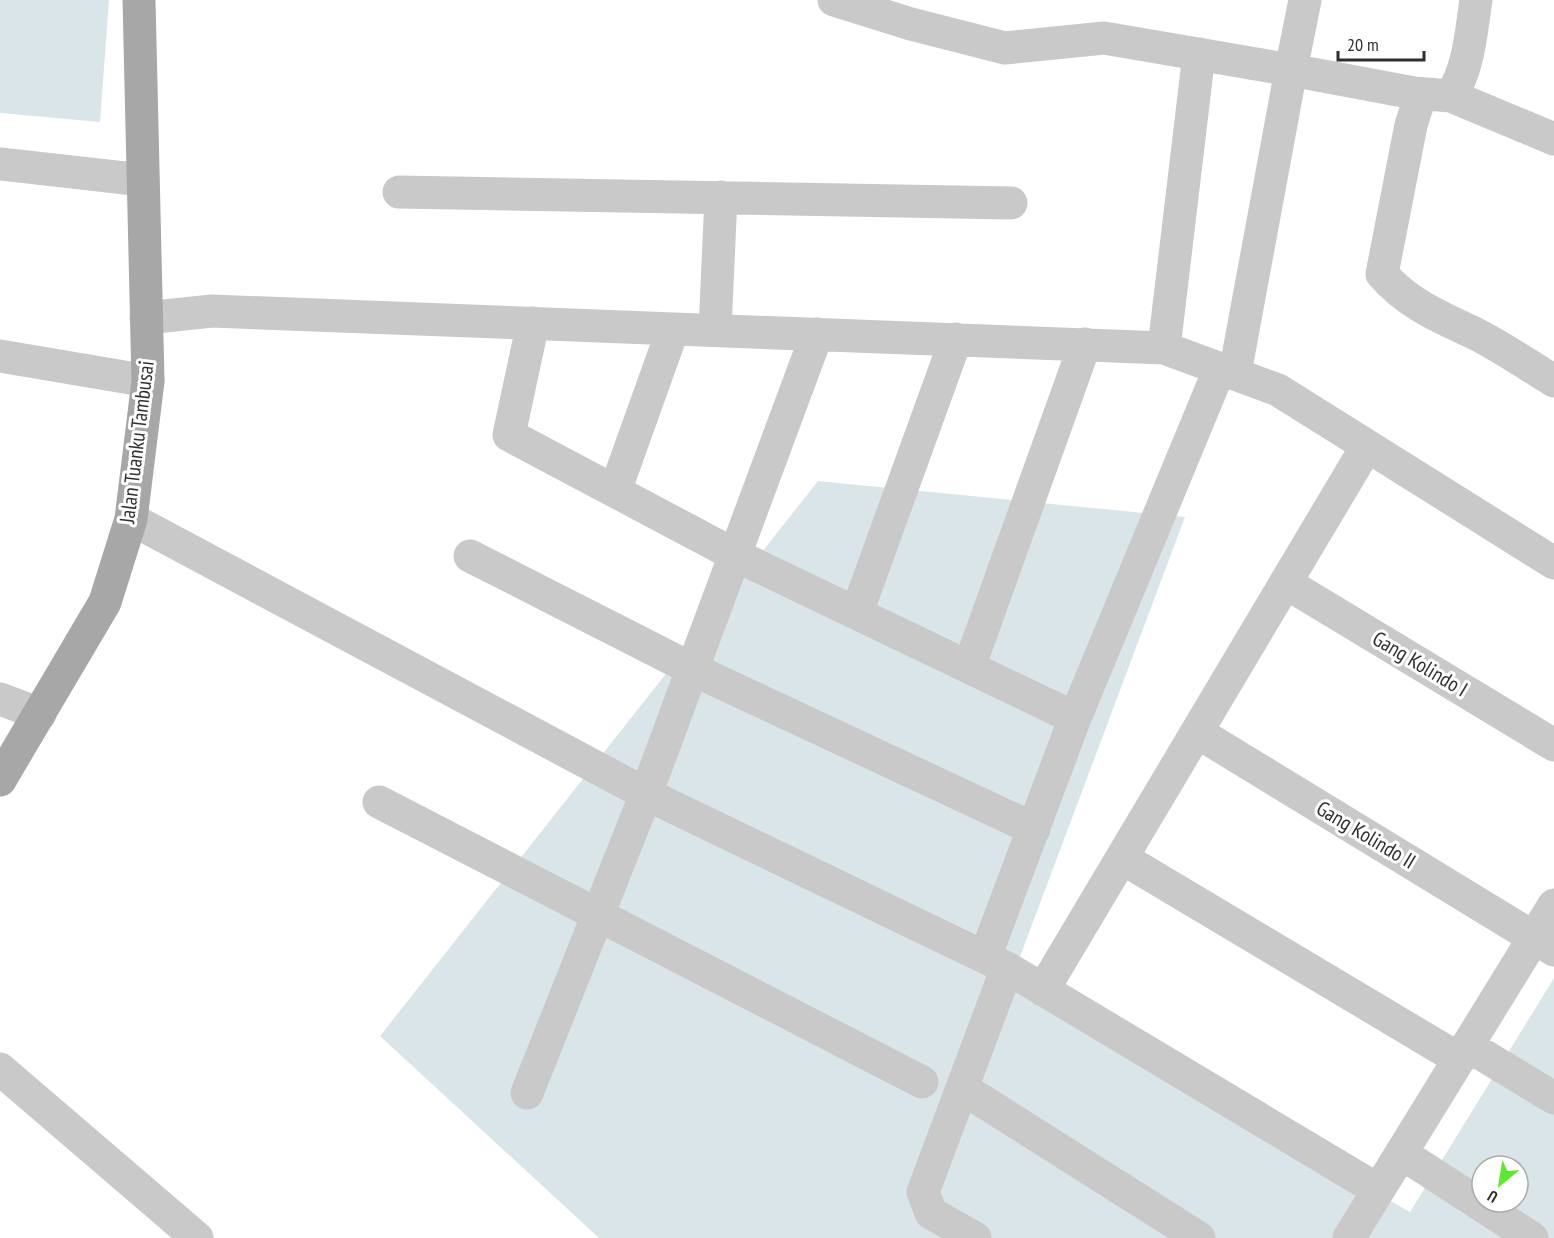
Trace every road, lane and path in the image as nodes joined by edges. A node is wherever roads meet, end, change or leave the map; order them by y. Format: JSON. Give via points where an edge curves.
{"nodes":[{"id":1,"x":139,"y":0,"type":"edge"},
{"id":2,"x":834,"y":0,"type":"edge"},
{"id":3,"x":1305,"y":0,"type":"edge"},
{"id":4,"x":1476,"y":0,"type":"edge"},
{"id":5,"x":1199,"y":54,"type":"junction"},
{"id":6,"x":1291,"y":70,"type":"junction"},
{"id":7,"x":1436,"y":95,"type":"junction"},
{"id":8,"x":1554,"y":139,"type":"edge"},
{"id":9,"x":0,"y":164,"type":"edge"},
{"id":10,"x":143,"y":180,"type":"junction"},
{"id":11,"x":399,"y":192,"type":"dead end"},
{"id":12,"x":721,"y":197,"type":"junction"},
{"id":13,"x":1011,"y":203,"type":"dead end"},
{"id":14,"x":146,"y":318,"type":"junction"},
{"id":15,"x":532,"y":323,"type":"junction"},
{"id":16,"x":673,"y":329,"type":"junction"},
{"id":17,"x":715,"y":330,"type":"junction"},
{"id":18,"x":817,"y":334,"type":"junction"},
{"id":19,"x":956,"y":339,"type":"junction"},
{"id":20,"x":1085,"y":344,"type":"junction"},
{"id":21,"x":1164,"y":348,"type":"junction"},
{"id":22,"x":0,"y":356,"type":"edge"},
{"id":23,"x":1227,"y":371,"type":"junction"},
{"id":24,"x":148,"y":381,"type":"junction"},
{"id":25,"x":1554,"y":381,"type":"edge"},
{"id":26,"x":1367,"y":446,"type":"junction"},
{"id":27,"x":615,"y":491,"type":"junction"},
{"id":28,"x":131,"y":519,"type":"junction"},
{"id":29,"x":735,"y":555,"type":"junction"},
{"id":30,"x":470,"y":556,"type":"dead end"},
{"id":31,"x":1554,"y":563,"type":"edge"},
{"id":32,"x":1286,"y":583,"type":"junction"},
{"id":33,"x":857,"y":612,"type":"junction"},
{"id":34,"x":969,"y":667,"type":"junction"},
{"id":35,"x":692,"y":669,"type":"junction"},
{"id":36,"x":0,"y":699,"type":"edge"},
{"id":37,"x":40,"y":714,"type":"junction"},
{"id":38,"x":1075,"y":718,"type":"junction"},
{"id":39,"x":1197,"y":732,"type":"junction"},
{"id":40,"x":1554,"y":745,"type":"edge"},
{"id":41,"x":0,"y":780,"type":"edge"},
{"id":42,"x":646,"y":794,"type":"junction"},
{"id":43,"x":379,"y":802,"type":"dead end"},
{"id":44,"x":1034,"y":829,"type":"junction"},
{"id":45,"x":1122,"y":858,"type":"junction"},
{"id":46,"x":1554,"y":905,"type":"edge"},
{"id":47,"x":597,"y":916,"type":"junction"},
{"id":48,"x":1544,"y":944,"type":"edge"},
{"id":49,"x":996,"y":963,"type":"junction"},
{"id":50,"x":1043,"y":990,"type":"junction"},
{"id":51,"x":1464,"y":1052,"type":"junction"},
{"id":52,"x":0,"y":1069,"type":"edge"},
{"id":53,"x":922,"y":1082,"type":"dead end"},
{"id":54,"x":962,"y":1089,"type":"junction"},
{"id":55,"x":527,"y":1093,"type":"dead end"},
{"id":56,"x":1554,"y":1098,"type":"edge"},
{"id":57,"x":1401,"y":1154,"type":"junction"},
{"id":58,"x":1378,"y":1190,"type":"junction"},
{"id":59,"x":195,"y":1238,"type":"edge"},
{"id":60,"x":975,"y":1238,"type":"edge"},
{"id":61,"x":1199,"y":1238,"type":"edge"},
{"id":62,"x":1349,"y":1238,"type":"edge"},
{"id":63,"x":1532,"y":1238,"type":"edge"}],
"edges":[{"from":1,"to":10,"type":"main road","name":"Jalan Tuanku Tambusai"},
{"from":2,"to":5,"type":"street","via":[[1005,48],[1104,38]]},
{"from":3,"to":6,"type":"street"},
{"from":4,"to":7,"type":"street","via":[[1461,81]]},
{"from":5,"to":6,"type":"street"},
{"from":5,"to":21,"type":"street"},
{"from":6,"to":7,"type":"street"},
{"from":6,"to":23,"type":"street"},
{"from":7,"to":8,"type":"street"},
{"from":7,"to":25,"type":"street","via":[[1410,125],[1382,274],[1396,291],[1434,316],[1476,334]]},
{"from":9,"to":10,"type":"street"},
{"from":10,"to":14,"type":"main road","name":"Jalan Tuanku Tambusai"},
{"from":11,"to":12,"type":"street"},
{"from":12,"to":13,"type":"street"},
{"from":12,"to":17,"type":"street"},
{"from":14,"to":15,"type":"street","via":[[212,311]]},
{"from":14,"to":24,"type":"main road","name":"Jalan Tuanku Tambusai"},
{"from":15,"to":16,"type":"street"},
{"from":15,"to":27,"type":"street","via":[[509,435]]},
{"from":16,"to":17,"type":"street"},
{"from":16,"to":27,"type":"street"},
{"from":17,"to":18,"type":"street"},
{"from":18,"to":19,"type":"street"},
{"from":18,"to":29,"type":"street"},
{"from":19,"to":20,"type":"street"},
{"from":19,"to":33,"type":"street"},
{"from":20,"to":21,"type":"street"},
{"from":20,"to":34,"type":"street"},
{"from":21,"to":23,"type":"street"},
{"from":22,"to":24,"type":"street"},
{"from":23,"to":26,"type":"street","via":[[1278,390]]},
{"from":23,"to":38,"type":"street"},
{"from":24,"to":28,"type":"main road","name":"Jalan Tuanku Tambusai"},
{"from":26,"to":31,"type":"street"},
{"from":26,"to":32,"type":"street"},
{"from":27,"to":29,"type":"street"},
{"from":28,"to":37,"type":"main road","name":"Jalan Tuanku Tambusai","via":[[105,602]]},
{"from":28,"to":42,"type":"street"},
{"from":29,"to":33,"type":"street"},
{"from":29,"to":35,"type":"street"},
{"from":30,"to":35,"type":"street"},
{"from":32,"to":39,"type":"street"},
{"from":32,"to":40,"type":"street","name":"Gang Kolindo I"},
{"from":33,"to":34,"type":"street"},
{"from":34,"to":38,"type":"street"},
{"from":35,"to":42,"type":"street"},
{"from":35,"to":44,"type":"street"},
{"from":36,"to":37,"type":"street"},
{"from":37,"to":41,"type":"main road","name":"Jalan Tuanku Tambusai"},
{"from":38,"to":44,"type":"street"},
{"from":39,"to":45,"type":"street"},
{"from":39,"to":48,"type":"street","name":"Gang Kolindo II"},
{"from":42,"to":47,"type":"street"},
{"from":42,"to":49,"type":"street"},
{"from":43,"to":47,"type":"street"},
{"from":44,"to":49,"type":"street"},
{"from":45,"to":50,"type":"street"},
{"from":45,"to":51,"type":"street"},
{"from":46,"to":48,"type":"street"},
{"from":47,"to":53,"type":"street"},
{"from":47,"to":55,"type":"street"},
{"from":48,"to":51,"type":"street"},
{"from":49,"to":50,"type":"street"},
{"from":49,"to":54,"type":"street"},
{"from":50,"to":58,"type":"street"},
{"from":51,"to":56,"type":"street"},
{"from":51,"to":57,"type":"street"},
{"from":52,"to":59,"type":"street"},
{"from":54,"to":60,"type":"street","via":[[923,1192],[931,1213]]},
{"from":54,"to":61,"type":"street"},
{"from":57,"to":58,"type":"street"},
{"from":57,"to":63,"type":"street"},
{"from":58,"to":62,"type":"street"}]}
